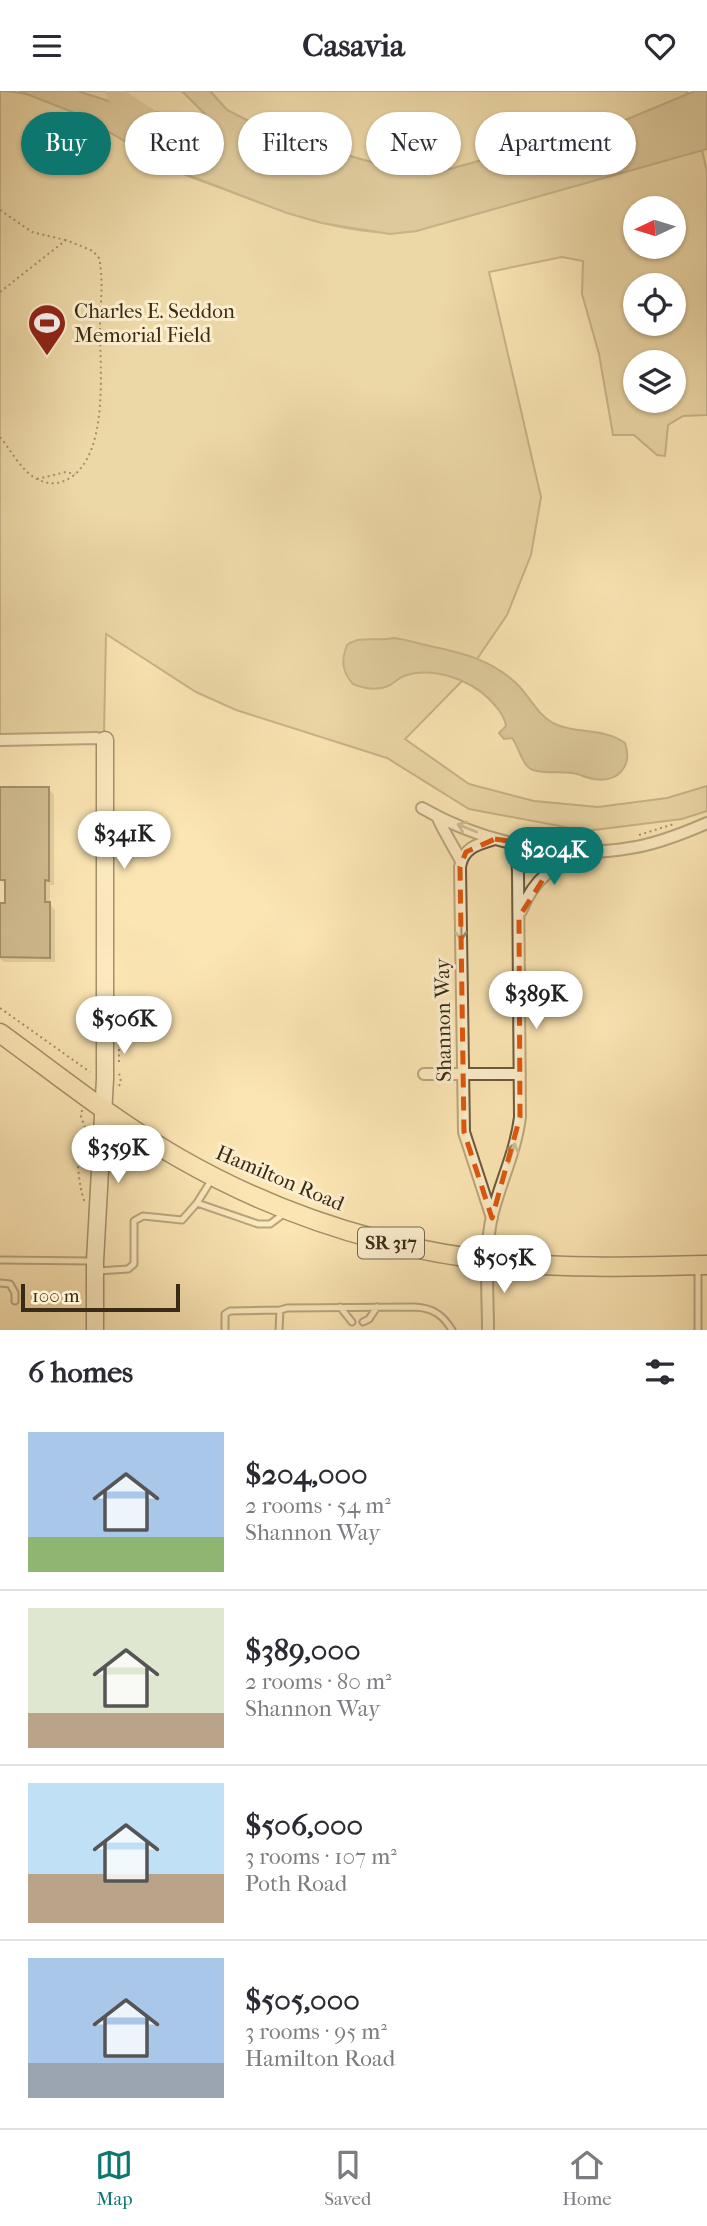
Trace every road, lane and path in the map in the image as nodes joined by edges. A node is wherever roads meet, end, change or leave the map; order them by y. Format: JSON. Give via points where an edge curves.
{"nodes":[{"id":1,"x":0,"y":210,"type":"edge"},
{"id":2,"x":66,"y":240,"type":"junction"},
{"id":3,"x":0,"y":292,"type":"edge"},
{"id":4,"x":0,"y":437,"type":"edge"},
{"id":5,"x":75,"y":474,"type":"junction"},
{"id":6,"x":36,"y":479,"type":"junction"},
{"id":7,"x":0,"y":740,"type":"edge"},
{"id":8,"x":105,"y":740,"type":"joint"},
{"id":9,"x":422,"y":808,"type":"dead end"},
{"id":10,"x":438,"y":818,"type":"junction"},
{"id":11,"x":684,"y":821,"type":"dead end"},
{"id":12,"x":707,"y":823,"type":"edge"},
{"id":13,"x":638,"y":835,"type":"dead end"},
{"id":14,"x":495,"y":839,"type":"junction"},
{"id":15,"x":512,"y":843,"type":"junction"},
{"id":16,"x":582,"y":852,"type":"junction"},
{"id":17,"x":461,"y":862,"type":"junction"},
{"id":18,"x":519,"y":917,"type":"junction"},
{"id":19,"x":0,"y":1009,"type":"edge"},
{"id":20,"x":0,"y":1033,"type":"edge"},
{"id":21,"x":91,"y":1073,"type":"dead end"},
{"id":22,"x":424,"y":1074,"type":"dead end"},
{"id":23,"x":463,"y":1074,"type":"junction"},
{"id":24,"x":520,"y":1074,"type":"junction"},
{"id":25,"x":104,"y":1108,"type":"junction"},
{"id":26,"x":213,"y":1176,"type":"junction"},
{"id":27,"x":197,"y":1203,"type":"junction"},
{"id":28,"x":288,"y":1210,"type":"junction"},
{"id":29,"x":492,"y":1218,"type":"junction"},
{"id":30,"x":0,"y":1260,"type":"edge"},
{"id":31,"x":488,"y":1260,"type":"junction"},
{"id":32,"x":702,"y":1265,"type":"edge"},
{"id":33,"x":95,"y":1266,"type":"junction"},
{"id":34,"x":0,"y":1283,"type":"edge"},
{"id":35,"x":15,"y":1301,"type":"dead end"},
{"id":36,"x":341,"y":1307,"type":"junction"},
{"id":37,"x":377,"y":1307,"type":"junction"},
{"id":38,"x":280,"y":1310,"type":"junction"},
{"id":39,"x":698,"y":1320,"type":"junction"},
{"id":40,"x":707,"y":1320,"type":"edge"},
{"id":41,"x":352,"y":1322,"type":"dead end"},
{"id":42,"x":363,"y":1322,"type":"dead end"},
{"id":43,"x":95,"y":1330,"type":"edge"},
{"id":44,"x":225,"y":1330,"type":"edge"},
{"id":45,"x":279,"y":1330,"type":"edge"},
{"id":46,"x":452,"y":1330,"type":"edge"},
{"id":47,"x":488,"y":1330,"type":"edge"},
{"id":48,"x":698,"y":1330,"type":"edge"}],
"edges":[{"from":1,"to":2,"type":"path","via":[[32,232]]},
{"from":2,"to":3,"type":"path"},
{"from":2,"to":5,"type":"path","via":[[93,251],[100,263],[99,414],[88,457]]},
{"from":4,"to":6,"type":"path"},
{"from":5,"to":6,"type":"path"},
{"from":5,"to":6,"type":"path","via":[[53,484]]},
{"from":7,"to":8,"type":"street"},
{"from":8,"to":25,"type":"street"},
{"from":9,"to":10,"type":"street"},
{"from":14,"to":10,"type":"street","one_way":true},
{"from":10,"to":17,"type":"street"},
{"from":11,"to":13,"type":"path"},
{"from":12,"to":16,"type":"street","via":[[642,846]]},
{"from":14,"to":15,"type":"street"},
{"from":14,"to":17,"type":"street","via":[[470,848]]},
{"from":15,"to":16,"type":"street"},
{"from":15,"to":18,"type":"street","name":"Shannon Way","via":[[517,858]]},
{"from":16,"to":18,"type":"street","name":"Shannon Way","via":[[543,875]]},
{"from":17,"to":23,"type":"street","name":"Shannon Way","one_way":true},
{"from":18,"to":24,"type":"street","name":"Shannon Way"},
{"from":19,"to":21,"type":"path"},
{"from":20,"to":25,"type":"main road","name":"Hamilton Road","number":"SR 317"},
{"from":22,"to":23,"type":"street"},
{"from":23,"to":24,"type":"street"},
{"from":23,"to":29,"type":"street","name":"Shannon Way","via":[[464,1132]]},
{"from":29,"to":24,"type":"street","name":"Shannon Way","one_way":true,"via":[[519,1128]]},
{"from":25,"to":26,"type":"main road","name":"Hamilton Road","number":"SR 317"},
{"from":25,"to":33,"type":"street"},
{"from":26,"to":27,"type":"lane"},
{"from":26,"to":28,"type":"main road","name":"Hamilton Road","number":"SR 317"},
{"from":27,"to":28,"type":"lane","via":[[258,1224],[276,1222]]},
{"from":27,"to":33,"type":"lane","via":[[182,1220],[143,1216],[134,1221],[134,1264],[128,1269]]},
{"from":28,"to":31,"type":"main road","name":"Hamilton Road","number":"SR 317","via":[[376,1239]]},
{"from":29,"to":31,"type":"street","name":"Shannon Way"},
{"from":30,"to":33,"type":"lane"},
{"from":31,"to":32,"type":"main road","name":"Hamilton Road","number":"SR 317","via":[[547,1265]]},
{"from":31,"to":47,"type":"street","name":"Shannon Way"},
{"from":32,"to":39,"type":"lane"},
{"from":33,"to":43,"type":"street"},
{"from":34,"to":35,"type":"lane","via":[[10,1285]]},
{"from":36,"to":37,"type":"lane"},
{"from":36,"to":38,"type":"lane"},
{"from":36,"to":41,"type":"lane"},
{"from":37,"to":42,"type":"lane"},
{"from":37,"to":46,"type":"lane","via":[[428,1308]]},
{"from":38,"to":44,"type":"lane","via":[[229,1311]]},
{"from":38,"to":45,"type":"lane"},
{"from":39,"to":40,"type":"lane"},
{"from":39,"to":48,"type":"lane"}]}
